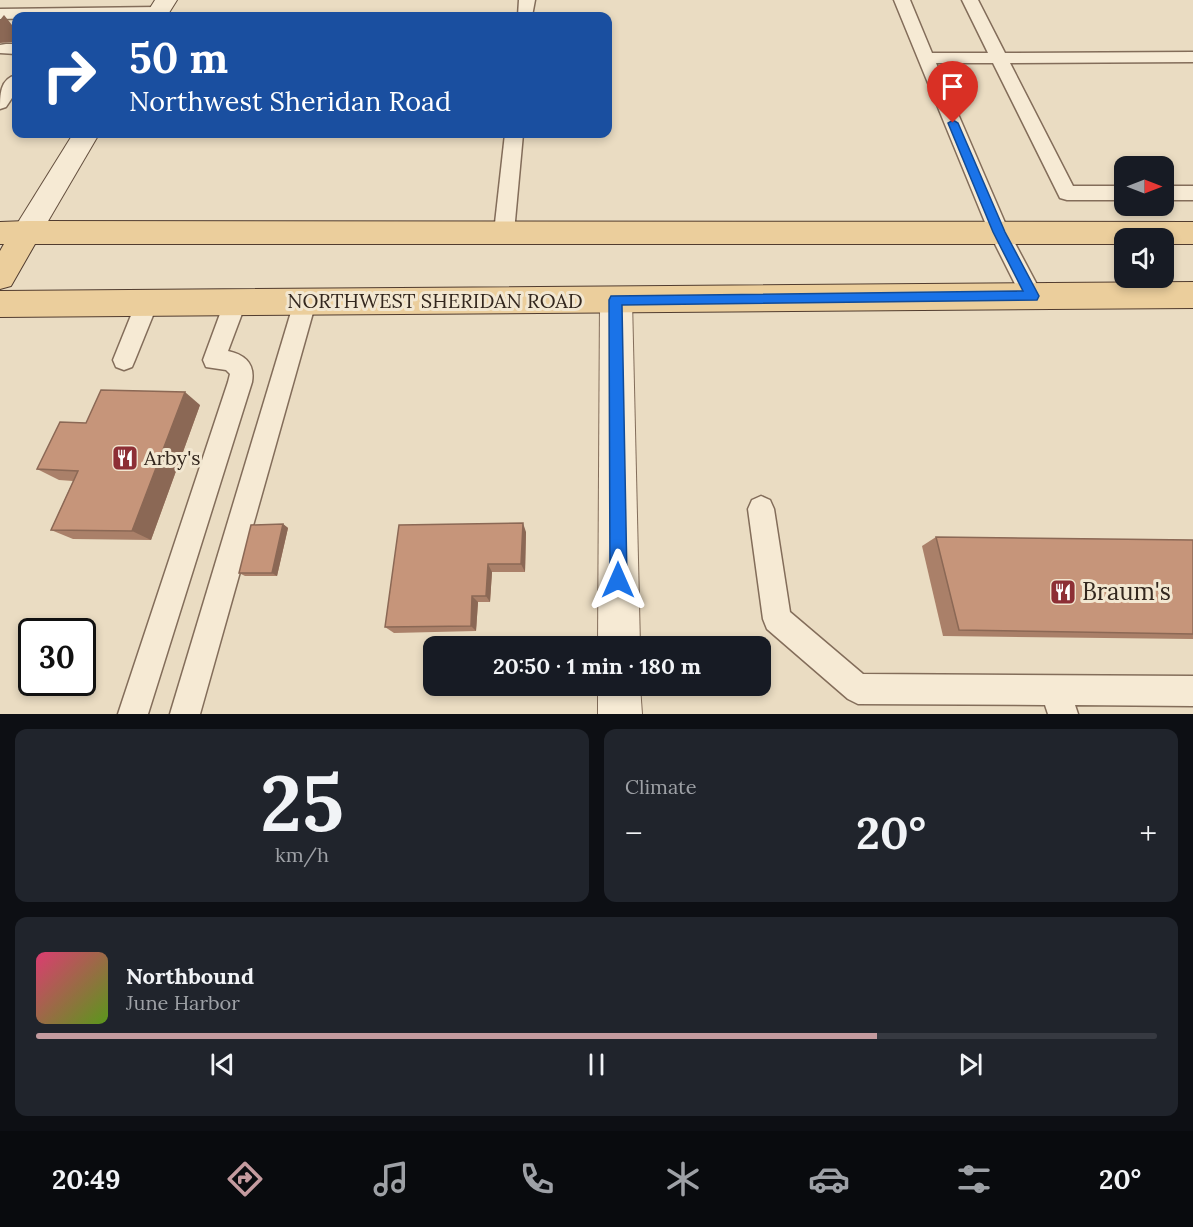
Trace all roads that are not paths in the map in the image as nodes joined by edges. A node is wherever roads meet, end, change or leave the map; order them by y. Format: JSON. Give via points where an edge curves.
{"nodes":[{"id":1,"x":902,"y":0,"type":"edge"},
{"id":2,"x":970,"y":0,"type":"edge"},
{"id":3,"x":160,"y":10,"type":"edge"},
{"id":4,"x":122,"y":12,"type":"edge"},
{"id":5,"x":999,"y":57,"type":"junction"},
{"id":6,"x":1193,"y":57,"type":"edge"},
{"id":7,"x":926,"y":58,"type":"junction"},
{"id":8,"x":12,"y":86,"type":"edge"},
{"id":9,"x":0,"y":103,"type":"edge"},
{"id":10,"x":83,"y":138,"type":"edge"},
{"id":11,"x":514,"y":138,"type":"edge"},
{"id":12,"x":1114,"y":192,"type":"edge"},
{"id":13,"x":1174,"y":192,"type":"edge"},
{"id":14,"x":1193,"y":192,"type":"edge"},
{"id":15,"x":14,"y":232,"type":"edge"},
{"id":16,"x":504,"y":232,"type":"junction"},
{"id":17,"x":999,"y":232,"type":"junction"},
{"id":18,"x":1193,"y":233,"type":"edge"},
{"id":19,"x":0,"y":277,"type":"edge"},
{"id":20,"x":1032,"y":296,"type":"junction"},
{"id":21,"x":1193,"y":296,"type":"edge"},
{"id":22,"x":616,"y":300,"type":"junction"},
{"id":23,"x":304,"y":302,"type":"junction"},
{"id":24,"x":147,"y":303,"type":"junction"},
{"id":25,"x":236,"y":303,"type":"junction"},
{"id":26,"x":0,"y":304,"type":"edge"},
{"id":27,"x":124,"y":360,"type":"dead end"},
{"id":28,"x":761,"y":509,"type":"dead end"},
{"id":29,"x":619,"y":636,"type":"edge"},
{"id":30,"x":1193,"y":691,"type":"edge"},
{"id":31,"x":620,"y":696,"type":"edge"},
{"id":32,"x":1060,"y":702,"type":"edge"},
{"id":33,"x":133,"y":714,"type":"edge"},
{"id":34,"x":185,"y":714,"type":"edge"},
{"id":35,"x":620,"y":714,"type":"edge"}],
"edges":[{"from":1,"to":7,"type":"lane"},
{"from":2,"to":5,"type":"lane"},
{"from":3,"to":4,"type":"lane"},
{"from":5,"to":6,"type":"lane"},
{"from":5,"to":7,"type":"lane"},
{"from":5,"to":12,"type":"lane","via":[[1067,192]]},
{"from":7,"to":17,"type":"lane"},
{"from":8,"to":9,"type":"lane"},
{"from":10,"to":15,"type":"street"},
{"from":11,"to":16,"type":"lane"},
{"from":13,"to":14,"type":"lane"},
{"from":15,"to":16,"type":"main road"},
{"from":15,"to":19,"type":"main road"},
{"from":16,"to":17,"type":"main road"},
{"from":17,"to":18,"type":"main road"},
{"from":17,"to":20,"type":"lane"},
{"from":20,"to":21,"type":"main road","name":"NORTHWEST SHERIDAN ROAD"},
{"from":20,"to":22,"type":"main road","name":"NORTHWEST SHERIDAN ROAD"},
{"from":22,"to":23,"type":"main road","name":"NORTHWEST SHERIDAN ROAD"},
{"from":22,"to":29,"type":"street"},
{"from":23,"to":25,"type":"main road","name":"NORTHWEST SHERIDAN ROAD"},
{"from":23,"to":34,"type":"lane"},
{"from":24,"to":25,"type":"main road","name":"NORTHWEST SHERIDAN ROAD"},
{"from":24,"to":26,"type":"main road","name":"NORTHWEST SHERIDAN ROAD"},
{"from":24,"to":27,"type":"lane"},
{"from":25,"to":33,"type":"lane","via":[[214,360],[231,360],[242,371],[240,382]]},
{"from":28,"to":32,"type":"lane","via":[[777,619],[858,689]]},
{"from":30,"to":32,"type":"lane"},
{"from":31,"to":35,"type":"street"}]}
